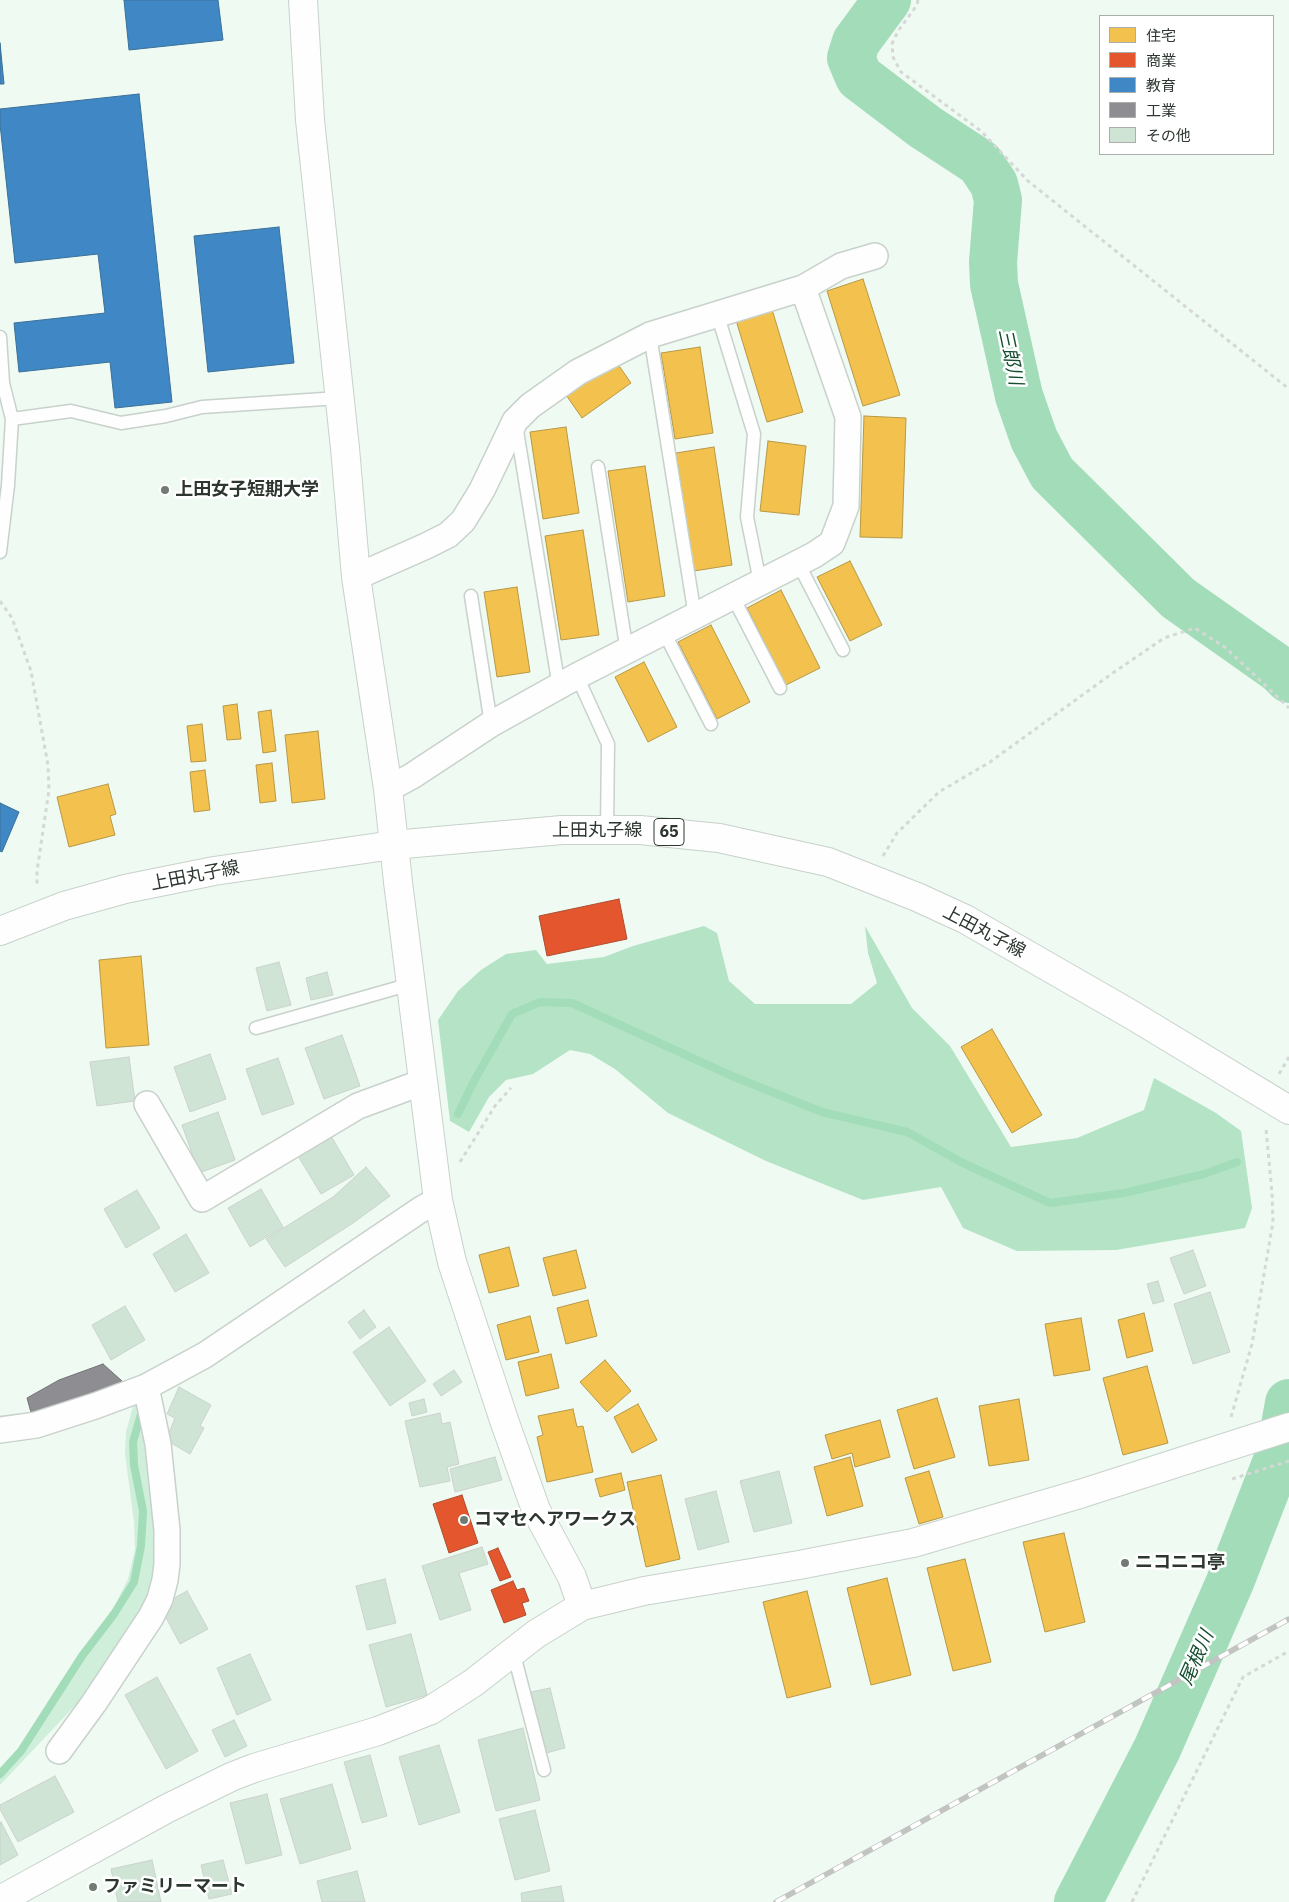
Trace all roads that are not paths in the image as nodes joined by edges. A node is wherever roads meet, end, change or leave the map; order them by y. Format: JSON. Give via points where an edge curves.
{"nodes":[{"id":1,"x":303,"y":0,"type":"edge"},
{"id":2,"x":875,"y":256,"type":"dead end"},
{"id":3,"x":803,"y":288,"type":"junction"},
{"id":4,"x":717,"y":313,"type":"junction"},
{"id":5,"x":650,"y":334,"type":"junction"},
{"id":6,"x":0,"y":338,"type":"edge"},
{"id":7,"x":339,"y":398,"type":"junction"},
{"id":8,"x":12,"y":418,"type":"junction"},
{"id":9,"x":515,"y":421,"type":"junction"},
{"id":10,"x":598,"y":467,"type":"dead end"},
{"id":11,"x":0,"y":552,"type":"edge"},
{"id":12,"x":798,"y":563,"type":"junction"},
{"id":13,"x":356,"y":576,"type":"junction"},
{"id":14,"x":760,"y":582,"type":"junction"},
{"id":15,"x":471,"y":596,"type":"dead end"},
{"id":16,"x":733,"y":596,"type":"junction"},
{"id":17,"x":695,"y":616,"type":"junction"},
{"id":18,"x":664,"y":632,"type":"junction"},
{"id":19,"x":842,"y":650,"type":"dead end"},
{"id":20,"x":627,"y":652,"type":"junction"},
{"id":21,"x":568,"y":681,"type":"junction"},
{"id":22,"x":780,"y":688,"type":"dead end"},
{"id":23,"x":491,"y":724,"type":"junction"},
{"id":24,"x":711,"y":724,"type":"dead end"},
{"id":25,"x":388,"y":789,"type":"junction"},
{"id":26,"x":607,"y":829,"type":"junction"},
{"id":27,"x":393,"y":845,"type":"junction"},
{"id":28,"x":0,"y":931,"type":"edge"},
{"id":29,"x":411,"y":984,"type":"junction"},
{"id":30,"x":256,"y":1028,"type":"dead end"},
{"id":31,"x":423,"y":1082,"type":"junction"},
{"id":32,"x":146,"y":1104,"type":"dead end"},
{"id":33,"x":1280,"y":1104,"type":"edge"},
{"id":34,"x":437,"y":1192,"type":"junction"},
{"id":35,"x":146,"y":1387,"type":"junction"},
{"id":36,"x":1289,"y":1427,"type":"edge"},
{"id":37,"x":0,"y":1430,"type":"edge"},
{"id":38,"x":582,"y":1606,"type":"junction"},
{"id":39,"x":513,"y":1650,"type":"junction"},
{"id":40,"x":59,"y":1751,"type":"dead end"},
{"id":41,"x":544,"y":1770,"type":"dead end"},
{"id":42,"x":0,"y":1900,"type":"edge"}],
"edges":[{"from":1,"to":7,"type":"street","via":[[310,120]]},
{"from":2,"to":3,"type":"street","via":[[841,266]]},
{"from":3,"to":4,"type":"street"},
{"from":3,"to":12,"type":"street","via":[[848,417],[846,506],[832,543]]},
{"from":4,"to":5,"type":"street"},
{"from":4,"to":14,"type":"lane","via":[[754,434],[747,517]]},
{"from":5,"to":9,"type":"street","via":[[578,372],[530,406]]},
{"from":5,"to":17,"type":"lane"},
{"from":6,"to":8,"type":"lane","via":[[3,383]]},
{"from":7,"to":8,"type":"lane","via":[[202,407],[120,423],[71,411]]},
{"from":7,"to":13,"type":"street"},
{"from":8,"to":11,"type":"lane"},
{"from":9,"to":13,"type":"street","via":[[482,490],[463,521],[448,535]]},
{"from":9,"to":21,"type":"lane"},
{"from":10,"to":20,"type":"lane"},
{"from":12,"to":14,"type":"street"},
{"from":12,"to":19,"type":"lane"},
{"from":13,"to":25,"type":"street"},
{"from":14,"to":16,"type":"street"},
{"from":15,"to":23,"type":"lane"},
{"from":16,"to":17,"type":"street"},
{"from":16,"to":22,"type":"lane"},
{"from":17,"to":18,"type":"street"},
{"from":18,"to":20,"type":"street"},
{"from":18,"to":24,"type":"lane"},
{"from":20,"to":21,"type":"street"},
{"from":21,"to":23,"type":"street"},
{"from":21,"to":26,"type":"lane","via":[[608,744]]},
{"from":23,"to":25,"type":"street"},
{"from":25,"to":27,"type":"street"},
{"from":26,"to":27,"type":"street","name":"上田丸子線","number":"65","via":[[545,831]]},
{"from":26,"to":33,"type":"street","name":"上田丸子線","number":"65","via":[[720,838],[828,862],[917,897],[965,919]]},
{"from":27,"to":28,"type":"street","name":"上田丸子線","number":"65","via":[[214,871],[126,889],[64,906]]},
{"from":27,"to":29,"type":"street"},
{"from":29,"to":30,"type":"lane"},
{"from":29,"to":31,"type":"street"},
{"from":31,"to":32,"type":"street","via":[[358,1106],[202,1199]]},
{"from":31,"to":34,"type":"street"},
{"from":34,"to":35,"type":"street","via":[[420,1210],[205,1355]]},
{"from":34,"to":38,"type":"street","via":[[452,1262],[505,1423],[536,1510],[572,1577]]},
{"from":35,"to":37,"type":"street","via":[[36,1425]]},
{"from":35,"to":40,"type":"street","via":[[158,1444],[167,1530],[165,1580],[152,1617]]},
{"from":36,"to":38,"type":"street","via":[[913,1543],[644,1591]]},
{"from":38,"to":39,"type":"street"},
{"from":39,"to":41,"type":"lane"},
{"from":39,"to":42,"type":"street","via":[[432,1710],[378,1731],[232,1777],[166,1809]]}]}
